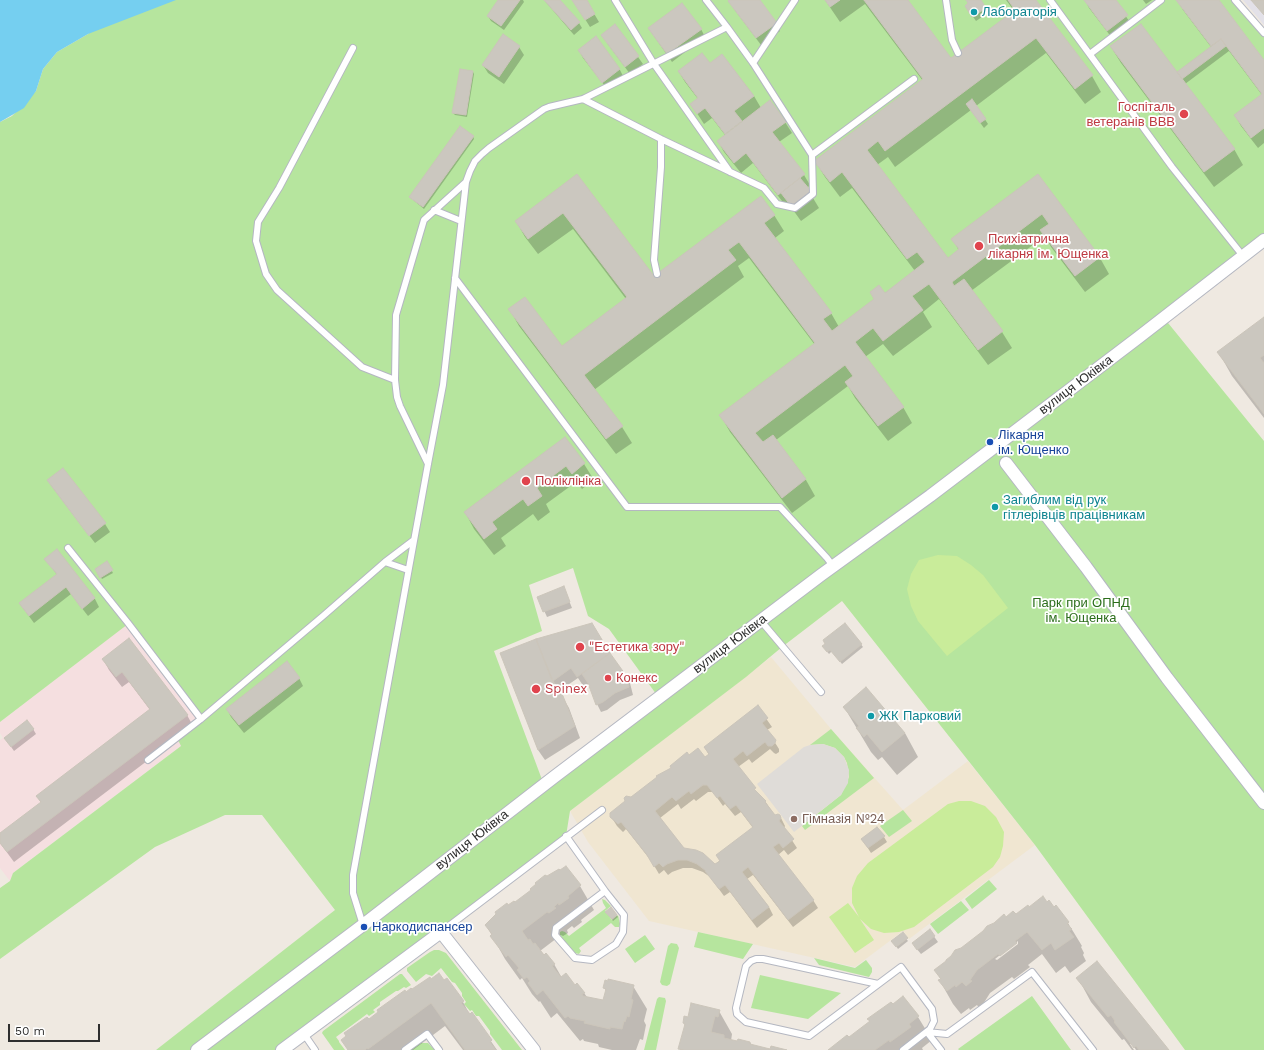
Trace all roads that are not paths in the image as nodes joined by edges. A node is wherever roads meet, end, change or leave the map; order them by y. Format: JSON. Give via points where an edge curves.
{"nodes":[{"id":1,"x":615,"y":0,"type":"edge"},
{"id":2,"x":706,"y":0,"type":"edge"},
{"id":3,"x":795,"y":0,"type":"edge"},
{"id":4,"x":946,"y":0,"type":"edge"},
{"id":5,"x":1050,"y":0,"type":"edge"},
{"id":6,"x":1160,"y":0,"type":"edge"},
{"id":7,"x":1235,"y":0,"type":"edge"},
{"id":8,"x":727,"y":27,"type":"junction"},
{"id":9,"x":1264,"y":33,"type":"edge"},
{"id":10,"x":353,"y":48,"type":"dead end"},
{"id":11,"x":958,"y":53,"type":"dead end"},
{"id":12,"x":1090,"y":54,"type":"junction"},
{"id":13,"x":752,"y":62,"type":"junction"},
{"id":14,"x":654,"y":64,"type":"junction"},
{"id":15,"x":914,"y":79,"type":"dead end"},
{"id":16,"x":583,"y":98,"type":"junction"},
{"id":17,"x":662,"y":139,"type":"junction"},
{"id":18,"x":812,"y":154,"type":"junction"},
{"id":19,"x":731,"y":173,"type":"junction"},
{"id":20,"x":466,"y":182,"type":"junction"},
{"id":21,"x":434,"y":210,"type":"junction"},
{"id":22,"x":461,"y":221,"type":"junction"},
{"id":23,"x":1264,"y":240,"type":"edge"},
{"id":24,"x":1243,"y":256,"type":"junction"},
{"id":25,"x":657,"y":274,"type":"dead end"},
{"id":26,"x":455,"y":278,"type":"junction"},
{"id":27,"x":395,"y":380,"type":"junction"},
{"id":28,"x":1006,"y":463,"type":"dead end"},
{"id":29,"x":428,"y":464,"type":"junction"},
{"id":30,"x":414,"y":540,"type":"junction"},
{"id":31,"x":68,"y":548,"type":"dead end"},
{"id":32,"x":385,"y":562,"type":"junction"},
{"id":33,"x":833,"y":566,"type":"junction"},
{"id":34,"x":408,"y":570,"type":"junction"},
{"id":35,"x":761,"y":621,"type":"junction"},
{"id":36,"x":821,"y":692,"type":"dead end"},
{"id":37,"x":201,"y":719,"type":"junction"},
{"id":38,"x":148,"y":760,"type":"dead end"},
{"id":39,"x":1264,"y":803,"type":"edge"},
{"id":40,"x":602,"y":810,"type":"dead end"},
{"id":41,"x":566,"y":836,"type":"junction"},
{"id":42,"x":605,"y":891,"type":"junction"},
{"id":43,"x":363,"y":925,"type":"junction"},
{"id":44,"x":441,"y":932,"type":"junction"},
{"id":45,"x":878,"y":984,"type":"junction"},
{"id":46,"x":927,"y":1032,"type":"junction"},
{"id":47,"x":304,"y":1034,"type":"junction"},
{"id":48,"x":197,"y":1050,"type":"edge"},
{"id":49,"x":282,"y":1050,"type":"edge"},
{"id":50,"x":315,"y":1050,"type":"edge"},
{"id":51,"x":405,"y":1050,"type":"edge"},
{"id":52,"x":439,"y":1050,"type":"edge"},
{"id":53,"x":534,"y":1050,"type":"edge"},
{"id":54,"x":903,"y":1050,"type":"edge"},
{"id":55,"x":941,"y":1050,"type":"edge"},
{"id":56,"x":1093,"y":1050,"type":"edge"}],
"edges":[{"from":1,"to":14,"type":"lane"},
{"from":2,"to":8,"type":"lane"},
{"from":3,"to":13,"type":"lane"},
{"from":4,"to":11,"type":"lane","via":[[952,40]]},
{"from":5,"to":12,"type":"lane"},
{"from":6,"to":12,"type":"lane"},
{"from":7,"to":9,"type":"lane"},
{"from":8,"to":13,"type":"lane"},
{"from":8,"to":14,"type":"lane"},
{"from":10,"to":27,"type":"lane","via":[[279,188],[258,222],[256,241],[266,274],[277,290],[362,367]]},
{"from":12,"to":24,"type":"lane","via":[[1172,168]]},
{"from":13,"to":18,"type":"lane"},
{"from":14,"to":16,"type":"lane"},
{"from":14,"to":19,"type":"lane"},
{"from":15,"to":18,"type":"lane"},
{"from":16,"to":17,"type":"lane"},
{"from":16,"to":20,"type":"lane","via":[[549,107],[538,113],[482,154],[475,161]]},
{"from":17,"to":19,"type":"lane"},
{"from":17,"to":25,"type":"lane","via":[[654,260]]},
{"from":18,"to":19,"type":"lane","via":[[813,194],[795,208],[777,204],[764,188]]},
{"from":20,"to":21,"type":"lane"},
{"from":20,"to":22,"type":"lane"},
{"from":21,"to":22,"type":"lane"},
{"from":21,"to":27,"type":"lane","via":[[424,220],[398,307]]},
{"from":22,"to":26,"type":"lane"},
{"from":23,"to":24,"type":"street","name":"вулиця Юківка"},
{"from":24,"to":33,"type":"street","name":"вулиця Юківка","via":[[930,496]]},
{"from":26,"to":29,"type":"lane","via":[[443,385]]},
{"from":26,"to":33,"type":"lane","via":[[627,507],[780,507]]},
{"from":27,"to":29,"type":"lane","via":[[400,406]]},
{"from":28,"to":39,"type":"street"},
{"from":29,"to":30,"type":"lane"},
{"from":30,"to":32,"type":"lane"},
{"from":30,"to":34,"type":"lane"},
{"from":31,"to":37,"type":"lane"},
{"from":32,"to":34,"type":"lane"},
{"from":32,"to":37,"type":"lane"},
{"from":33,"to":35,"type":"street","name":"вулиця Юківка"},
{"from":34,"to":43,"type":"lane","via":[[353,875],[353,893]]},
{"from":35,"to":36,"type":"lane"},
{"from":35,"to":43,"type":"street","name":"вулиця Юківка"},
{"from":37,"to":38,"type":"lane"},
{"from":40,"to":41,"type":"lane"},
{"from":41,"to":42,"type":"lane"},
{"from":41,"to":44,"type":"lane"},
{"from":42,"to":42,"type":"lane","via":[[556,928],[555,935],[575,958],[592,960],[616,944],[623,932],[624,915]]},
{"from":43,"to":48,"type":"street","name":"вулиця Юківка"},
{"from":44,"to":47,"type":"street"},
{"from":44,"to":53,"type":"street"},
{"from":45,"to":45,"type":"lane","via":[[756,959],[746,966],[736,1008],[737,1014],[746,1022],[809,1036]]},
{"from":45,"to":46,"type":"lane","via":[[901,967],[932,1009],[934,1021]]},
{"from":46,"to":54,"type":"lane"},
{"from":46,"to":55,"type":"lane"},
{"from":46,"to":56,"type":"lane","via":[[947,1034],[1032,972]]},
{"from":47,"to":49,"type":"street"},
{"from":47,"to":50,"type":"lane"},
{"from":51,"to":52,"type":"lane","via":[[427,1034]]}]}
